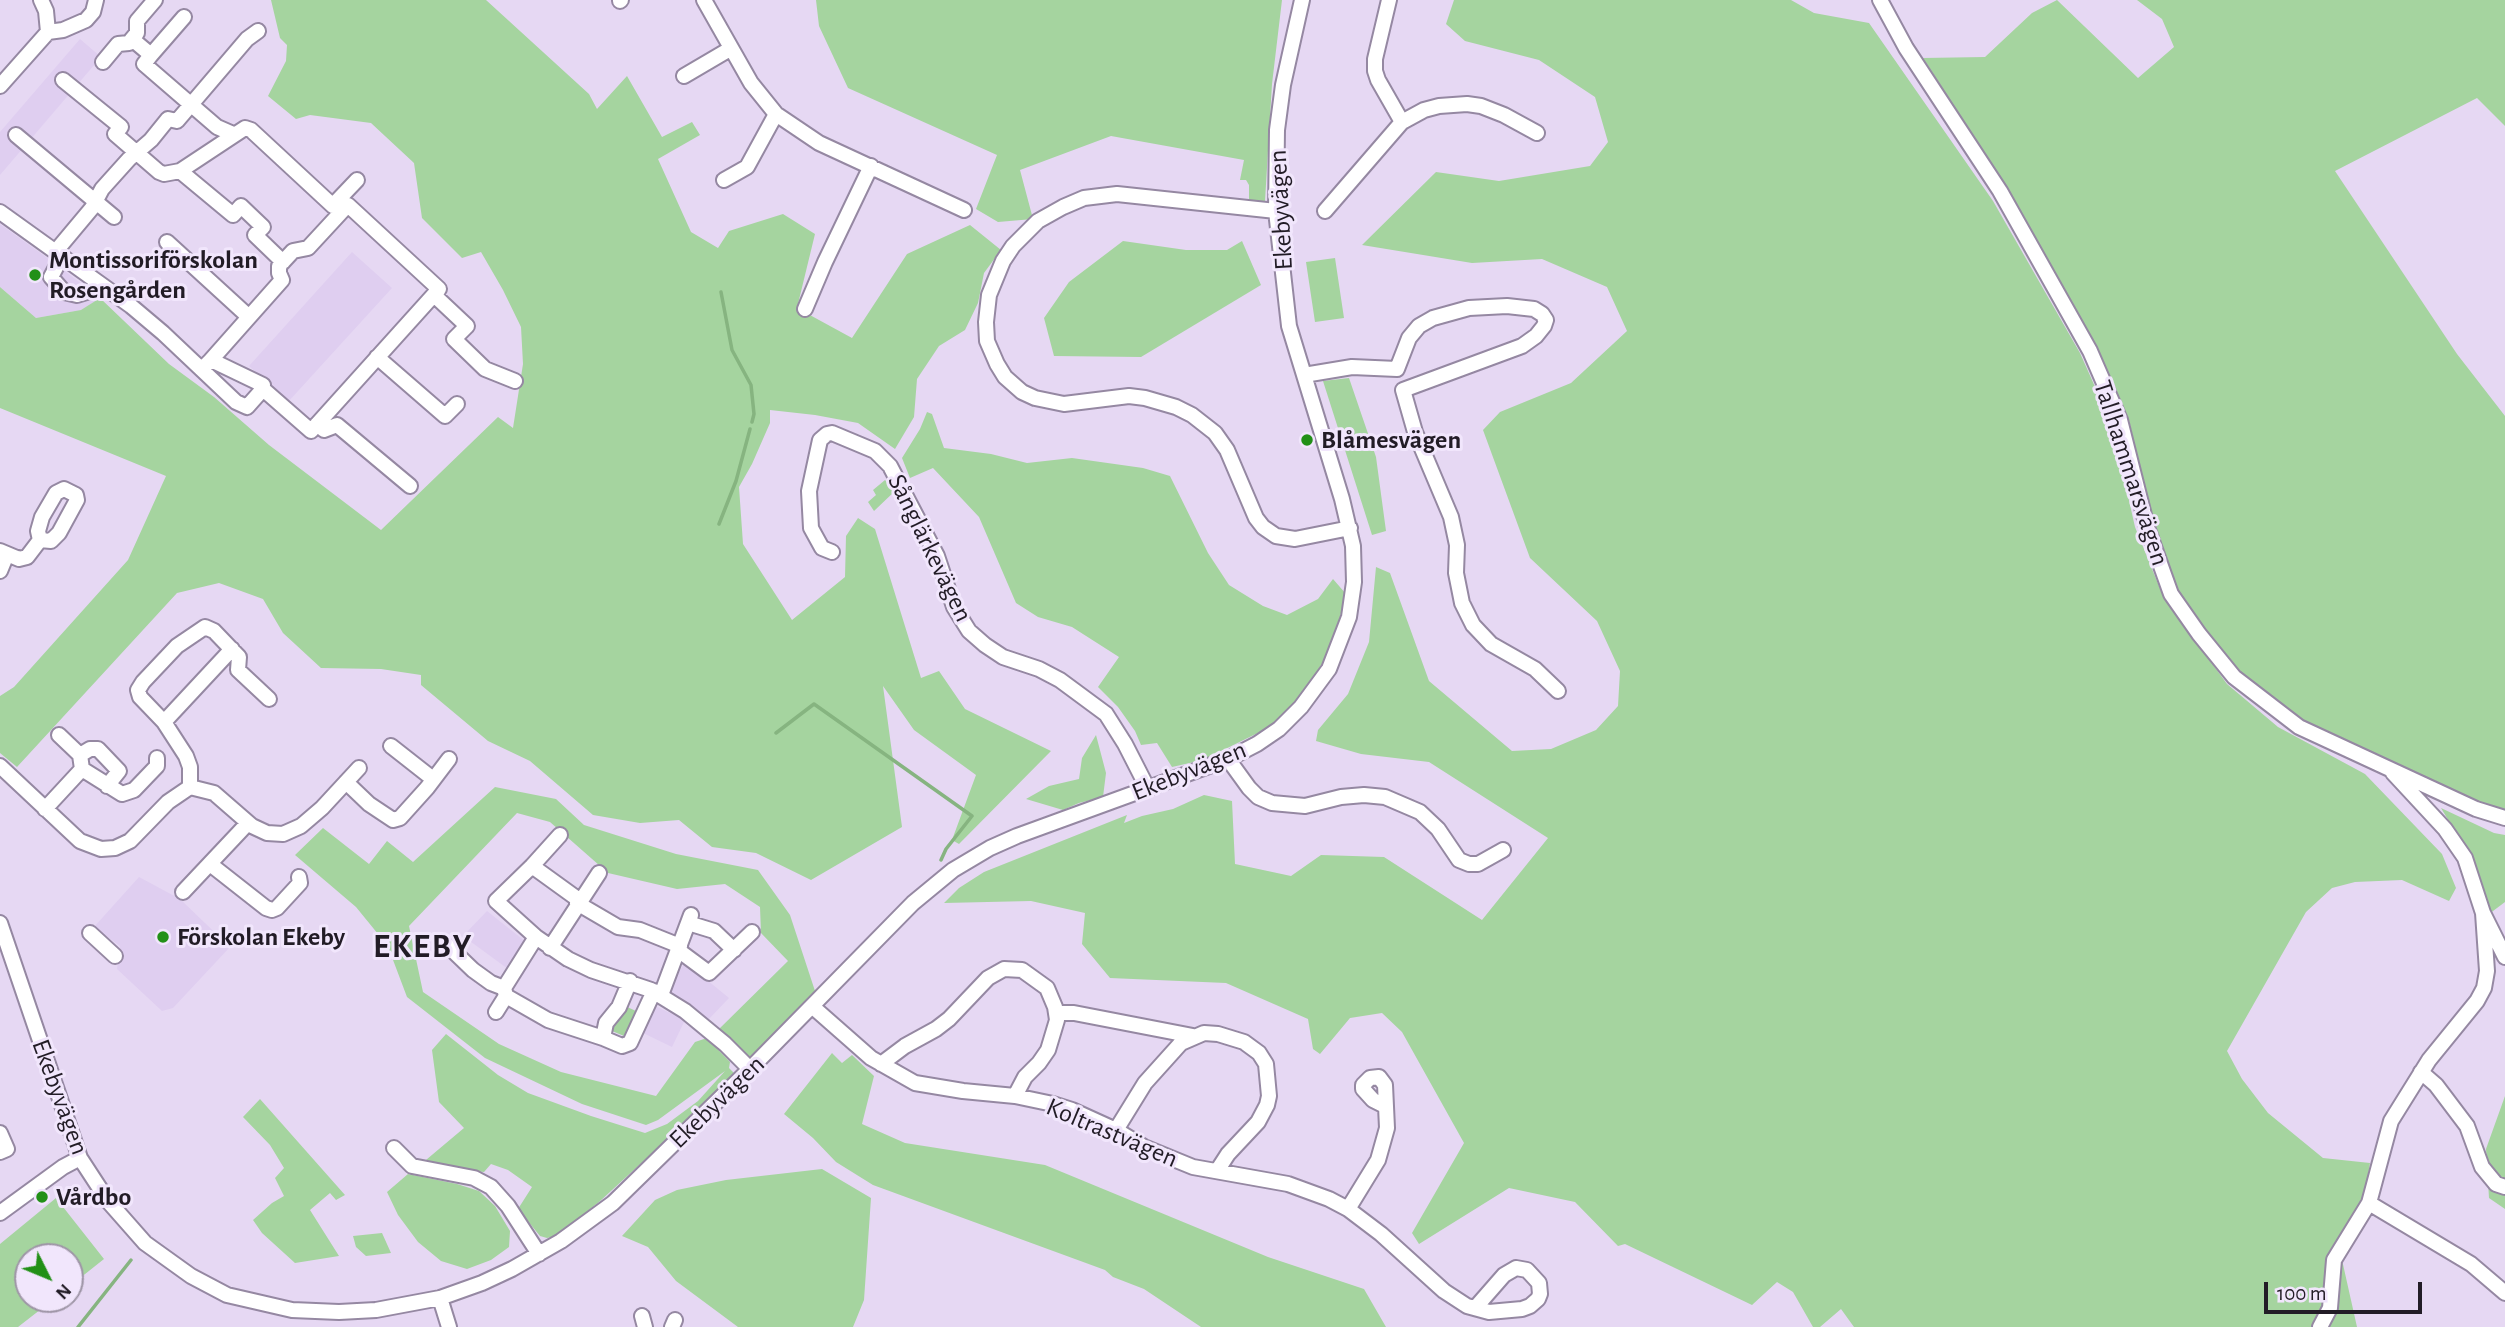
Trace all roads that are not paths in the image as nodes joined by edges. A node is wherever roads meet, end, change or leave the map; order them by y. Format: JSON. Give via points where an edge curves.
{"nodes":[{"id":1,"x":41,"y":0,"type":"edge"},
{"id":2,"x":96,"y":0,"type":"edge"},
{"id":3,"x":155,"y":0,"type":"edge"},
{"id":4,"x":704,"y":0,"type":"edge"},
{"id":5,"x":1302,"y":0,"type":"edge"},
{"id":6,"x":1389,"y":0,"type":"edge"},
{"id":7,"x":1880,"y":0,"type":"edge"},
{"id":8,"x":184,"y":17,"type":"dead end"},
{"id":9,"x":48,"y":32,"type":"junction"},
{"id":10,"x":258,"y":32,"type":"dead end"},
{"id":11,"x":132,"y":39,"type":"junction"},
{"id":12,"x":730,"y":50,"type":"junction"},
{"id":13,"x":151,"y":55,"type":"junction"},
{"id":14,"x":103,"y":62,"type":"dead end"},
{"id":15,"x":684,"y":76,"type":"dead end"},
{"id":16,"x":63,"y":80,"type":"dead end"},
{"id":17,"x":0,"y":86,"type":"edge"},
{"id":18,"x":191,"y":104,"type":"junction"},
{"id":19,"x":776,"y":114,"type":"junction"},
{"id":20,"x":1402,"y":122,"type":"junction"},
{"id":21,"x":1537,"y":132,"type":"dead end"},
{"id":22,"x":233,"y":134,"type":"junction"},
{"id":23,"x":16,"y":135,"type":"dead end"},
{"id":24,"x":135,"y":153,"type":"junction"},
{"id":25,"x":871,"y":166,"type":"junction"},
{"id":26,"x":180,"y":170,"type":"junction"},
{"id":27,"x":357,"y":180,"type":"dead end"},
{"id":28,"x":724,"y":180,"type":"dead end"},
{"id":29,"x":95,"y":201,"type":"junction"},
{"id":30,"x":1328,"y":204,"type":"dead end"},
{"id":31,"x":341,"y":205,"type":"junction"},
{"id":32,"x":964,"y":210,"type":"dead end"},
{"id":33,"x":1276,"y":211,"type":"junction"},
{"id":34,"x":0,"y":212,"type":"edge"},
{"id":35,"x":114,"y":217,"type":"dead end"},
{"id":36,"x":167,"y":242,"type":"dead end"},
{"id":37,"x":59,"y":254,"type":"junction"},
{"id":38,"x":283,"y":262,"type":"junction"},
{"id":39,"x":103,"y":287,"type":"junction"},
{"id":40,"x":434,"y":295,"type":"junction"},
{"id":41,"x":805,"y":309,"type":"dead end"},
{"id":42,"x":249,"y":317,"type":"junction"},
{"id":43,"x":377,"y":357,"type":"junction"},
{"id":44,"x":206,"y":365,"type":"junction"},
{"id":45,"x":1397,"y":369,"type":"junction"},
{"id":46,"x":1304,"y":375,"type":"junction"},
{"id":47,"x":514,"y":381,"type":"dead end"},
{"id":48,"x":263,"y":387,"type":"junction"},
{"id":49,"x":1403,"y":390,"type":"junction"},
{"id":50,"x":457,"y":404,"type":"dead end"},
{"id":51,"x":317,"y":424,"type":"junction"},
{"id":52,"x":410,"y":486,"type":"dead end"},
{"id":53,"x":1350,"y":528,"type":"junction"},
{"id":54,"x":40,"y":540,"type":"dead end"},
{"id":55,"x":3,"y":552,"type":"edge"},
{"id":56,"x":832,"y":552,"type":"dead end"},
{"id":57,"x":0,"y":571,"type":"edge"},
{"id":58,"x":232,"y":649,"type":"junction"},
{"id":59,"x":1558,"y":691,"type":"dead end"},
{"id":60,"x":269,"y":699,"type":"dead end"},
{"id":61,"x":160,"y":718,"type":"junction"},
{"id":62,"x":59,"y":735,"type":"dead end"},
{"id":63,"x":391,"y":746,"type":"dead end"},
{"id":64,"x":157,"y":758,"type":"dead end"},
{"id":65,"x":449,"y":759,"type":"dead end"},
{"id":66,"x":1228,"y":760,"type":"junction"},
{"id":67,"x":81,"y":762,"type":"junction"},
{"id":68,"x":0,"y":766,"type":"edge"},
{"id":69,"x":2388,"y":767,"type":"junction"},
{"id":70,"x":359,"y":768,"type":"dead end"},
{"id":71,"x":433,"y":779,"type":"junction"},
{"id":72,"x":346,"y":782,"type":"junction"},
{"id":73,"x":107,"y":786,"type":"junction"},
{"id":74,"x":190,"y":787,"type":"junction"},
{"id":75,"x":1148,"y":789,"type":"junction"},
{"id":76,"x":45,"y":809,"type":"junction"},
{"id":77,"x":2505,"y":818,"type":"edge"},
{"id":78,"x":248,"y":823,"type":"junction"},
{"id":79,"x":560,"y":835,"type":"dead end"},
{"id":80,"x":1503,"y":850,"type":"dead end"},
{"id":81,"x":210,"y":864,"type":"junction"},
{"id":82,"x":532,"y":866,"type":"junction"},
{"id":83,"x":599,"y":873,"type":"dead end"},
{"id":84,"x":299,"y":877,"type":"dead end"},
{"id":85,"x":183,"y":892,"type":"dead end"},
{"id":86,"x":578,"y":902,"type":"junction"},
{"id":87,"x":2483,"y":912,"type":"junction"},
{"id":88,"x":1,"y":931,"type":"edge"},
{"id":89,"x":752,"y":932,"type":"dead end"},
{"id":90,"x":90,"y":933,"type":"dead end"},
{"id":91,"x":536,"y":937,"type":"junction"},
{"id":92,"x":447,"y":946,"type":"dead end"},
{"id":93,"x":550,"y":948,"type":"junction"},
{"id":94,"x":679,"y":948,"type":"junction"},
{"id":95,"x":734,"y":950,"type":"junction"},
{"id":96,"x":115,"y":956,"type":"dead end"},
{"id":97,"x":2505,"y":957,"type":"edge"},
{"id":98,"x":630,"y":981,"type":"junction"},
{"id":99,"x":505,"y":992,"type":"junction"},
{"id":100,"x":657,"y":993,"type":"junction"},
{"id":101,"x":813,"y":1007,"type":"junction"},
{"id":102,"x":496,"y":1012,"type":"dead end"},
{"id":103,"x":1056,"y":1013,"type":"junction"},
{"id":104,"x":1193,"y":1036,"type":"junction"},
{"id":105,"x":603,"y":1038,"type":"junction"},
{"id":106,"x":881,"y":1064,"type":"junction"},
{"id":107,"x":750,"y":1069,"type":"junction"},
{"id":108,"x":2421,"y":1072,"type":"junction"},
{"id":109,"x":1015,"y":1096,"type":"junction"},
{"id":110,"x":1385,"y":1106,"type":"dead end"},
{"id":111,"x":1116,"y":1130,"type":"junction"},
{"id":112,"x":0,"y":1133,"type":"edge"},
{"id":113,"x":394,"y":1148,"type":"dead end"},
{"id":114,"x":0,"y":1152,"type":"edge"},
{"id":115,"x":80,"y":1158,"type":"junction"},
{"id":116,"x":1217,"y":1171,"type":"junction"},
{"id":117,"x":2505,"y":1187,"type":"edge"},
{"id":118,"x":2369,"y":1203,"type":"junction"},
{"id":119,"x":1348,"y":1209,"type":"junction"},
{"id":120,"x":0,"y":1213,"type":"edge"},
{"id":121,"x":540,"y":1254,"type":"junction"},
{"id":122,"x":2505,"y":1293,"type":"edge"},
{"id":123,"x":440,"y":1298,"type":"junction"},
{"id":124,"x":1476,"y":1307,"type":"dead end"},
{"id":125,"x":449,"y":1327,"type":"edge"},
{"id":126,"x":2320,"y":1327,"type":"edge"}],
"edges":[{"from":1,"to":9,"type":"street"},
{"from":2,"to":9,"type":"street","via":[[86,20]]},
{"from":3,"to":11,"type":"street","via":[[137,21]]},
{"from":4,"to":12,"type":"street"},
{"from":5,"to":33,"type":"street","name":"Ekebyvägen","via":[[1277,130]]},
{"from":6,"to":20,"type":"street","via":[[1375,71]]},
{"from":7,"to":69,"type":"street","name":"Tallhammarsvägen","via":[[1906,48],[2000,191],[2090,351],[2120,420],[2147,527],[2171,594],[2234,677],[2300,727]]},
{"from":8,"to":13,"type":"street"},
{"from":9,"to":17,"type":"street"},
{"from":10,"to":18,"type":"street"},
{"from":11,"to":13,"type":"street"},
{"from":11,"to":14,"type":"street","via":[[118,44]]},
{"from":12,"to":15,"type":"street"},
{"from":12,"to":19,"type":"street"},
{"from":13,"to":18,"type":"street","via":[[144,64]]},
{"from":16,"to":24,"type":"street","via":[[121,127],[114,134]]},
{"from":18,"to":22,"type":"street","via":[[217,127]]},
{"from":18,"to":24,"type":"street","via":[[177,121],[168,120]]},
{"from":19,"to":25,"type":"street","via":[[819,143]]},
{"from":19,"to":28,"type":"street","via":[[747,167]]},
{"from":20,"to":21,"type":"street","via":[[1424,110],[1467,104],[1504,115]]},
{"from":20,"to":30,"type":"street"},
{"from":22,"to":26,"type":"street"},
{"from":22,"to":31,"type":"street","via":[[251,130],[333,206]]},
{"from":23,"to":29,"type":"street"},
{"from":24,"to":26,"type":"street","via":[[164,174]]},
{"from":24,"to":29,"type":"street"},
{"from":25,"to":32,"type":"street"},
{"from":25,"to":41,"type":"street"},
{"from":26,"to":38,"type":"street","via":[[233,215],[241,206],[263,227],[255,235]]},
{"from":27,"to":31,"type":"street"},
{"from":29,"to":35,"type":"street"},
{"from":29,"to":37,"type":"street"},
{"from":31,"to":38,"type":"street","via":[[308,248],[293,251]]},
{"from":31,"to":40,"type":"street","via":[[348,205],[439,289]]},
{"from":33,"to":46,"type":"street","name":"Ekebyvägen","via":[[1289,326]]},
{"from":33,"to":53,"type":"street","via":[[1117,194],[1084,198],[1063,207],[1038,221],[1003,261],[989,295],[988,341],[1005,377],[1035,398],[1064,404],[1129,396],[1192,415],[1215,433],[1227,450],[1256,518],[1276,536],[1295,539]]},
{"from":34,"to":37,"type":"street"},
{"from":36,"to":42,"type":"street"},
{"from":37,"to":39,"type":"street"},
{"from":37,"to":39,"type":"street","via":[[51,276],[64,292],[77,295]]},
{"from":38,"to":42,"type":"street","via":[[278,270],[282,280]]},
{"from":39,"to":44,"type":"street"},
{"from":40,"to":43,"type":"street"},
{"from":40,"to":47,"type":"street","via":[[467,326],[454,339],[485,369]]},
{"from":42,"to":44,"type":"street"},
{"from":43,"to":50,"type":"street","via":[[445,416]]},
{"from":43,"to":51,"type":"street"},
{"from":44,"to":48,"type":"street"},
{"from":44,"to":48,"type":"street","via":[[236,402],[247,407]]},
{"from":45,"to":46,"type":"street","via":[[1352,367]]},
{"from":45,"to":49,"type":"street"},
{"from":45,"to":49,"type":"street","via":[[1409,338],[1433,318],[1469,308],[1507,306],[1534,309],[1546,320],[1522,346]]},
{"from":46,"to":53,"type":"street","name":"Ekebyvägen"},
{"from":48,"to":51,"type":"street","via":[[311,431]]},
{"from":49,"to":59,"type":"street","via":[[1415,432],[1451,516],[1462,603],[1473,625],[1491,645],[1535,669]]},
{"from":51,"to":52,"type":"street","via":[[324,430],[337,425]]},
{"from":53,"to":66,"type":"street","name":"Ekebyvägen","via":[[1354,582],[1349,617],[1329,669],[1279,729]]},
{"from":54,"to":55,"type":"street","via":[[27,557],[19,559]]},
{"from":55,"to":57,"type":"street"},
{"from":56,"to":75,"type":"street","name":"Sånglärkevägen","via":[[822,548],[811,528],[809,491],[820,440],[832,433],[875,451],[890,466],[937,556],[954,607],[969,631],[1003,657],[1060,680],[1106,714]]},
{"from":58,"to":60,"type":"street","via":[[239,657],[238,670]]},
{"from":58,"to":61,"type":"street"},
{"from":58,"to":61,"type":"street","via":[[205,627],[177,646],[138,690]]},
{"from":61,"to":74,"type":"street","via":[[186,756]]},
{"from":62,"to":67,"type":"street"},
{"from":63,"to":71,"type":"street"},
{"from":64,"to":73,"type":"street","via":[[157,766],[131,792],[122,794]]},
{"from":65,"to":71,"type":"street"},
{"from":66,"to":75,"type":"street","name":"Ekebyvägen"},
{"from":66,"to":80,"type":"street","via":[[1258,797],[1272,803],[1305,806],[1341,797],[1385,797],[1420,812],[1460,860],[1469,864],[1486,861]]},
{"from":67,"to":73,"type":"street"},
{"from":67,"to":73,"type":"street","via":[[90,749],[98,749],[119,771]]},
{"from":67,"to":76,"type":"street"},
{"from":68,"to":76,"type":"street"},
{"from":69,"to":77,"type":"street","name":"Tallhammarsvägen"},
{"from":69,"to":87,"type":"street","via":[[2465,858]]},
{"from":70,"to":72,"type":"street"},
{"from":71,"to":72,"type":"street","via":[[393,820]]},
{"from":72,"to":78,"type":"street","via":[[302,827],[283,834],[267,833]]},
{"from":74,"to":76,"type":"street","via":[[168,802],[130,841],[115,848],[101,849],[80,841]]},
{"from":74,"to":78,"type":"street","via":[[214,793]]},
{"from":75,"to":101,"type":"street","name":"Ekebyvägen","via":[[1017,836],[953,870],[913,903]]},
{"from":78,"to":81,"type":"street"},
{"from":79,"to":82,"type":"street"},
{"from":81,"to":84,"type":"street","via":[[272,910],[300,883]]},
{"from":81,"to":85,"type":"street"},
{"from":82,"to":86,"type":"street"},
{"from":82,"to":91,"type":"street","via":[[496,901]]},
{"from":83,"to":86,"type":"street"},
{"from":86,"to":93,"type":"street"},
{"from":86,"to":94,"type":"street","via":[[618,927],[640,930]]},
{"from":87,"to":97,"type":"street"},
{"from":87,"to":108,"type":"street","via":[[2484,988]]},
{"from":88,"to":115,"type":"street","name":"Ekebyvägen"},
{"from":89,"to":95,"type":"street"},
{"from":90,"to":96,"type":"street"},
{"from":91,"to":93,"type":"street"},
{"from":91,"to":99,"type":"street"},
{"from":92,"to":99,"type":"street"},
{"from":93,"to":98,"type":"street","via":[[591,970]]},
{"from":94,"to":95,"type":"street","via":[[709,973]]},
{"from":94,"to":95,"type":"street","via":[[690,919],[714,931]]},
{"from":94,"to":100,"type":"street"},
{"from":98,"to":100,"type":"street"},
{"from":98,"to":105,"type":"street","via":[[606,1023]]},
{"from":99,"to":102,"type":"street"},
{"from":99,"to":105,"type":"street","via":[[548,1020]]},
{"from":100,"to":105,"type":"street","via":[[630,1043],[622,1046]]},
{"from":100,"to":107,"type":"street","via":[[685,1011]]},
{"from":101,"to":106,"type":"street","name":"Koltrastvägen"},
{"from":101,"to":107,"type":"street","name":"Ekebyvägen"},
{"from":103,"to":104,"type":"street"},
{"from":103,"to":106,"type":"street","via":[[1047,988],[1036,978],[1022,970],[1004,969],[988,978],[936,1029]]},
{"from":103,"to":109,"type":"street","via":[[1048,1050]]},
{"from":104,"to":111,"type":"street","via":[[1145,1083]]},
{"from":104,"to":116,"type":"street","via":[[1218,1034],[1253,1048],[1266,1064],[1270,1083],[1264,1114]]},
{"from":106,"to":109,"type":"street","name":"Koltrastvägen","via":[[915,1083]]},
{"from":107,"to":121,"type":"street","name":"Ekebyvägen","via":[[612,1203]]},
{"from":108,"to":117,"type":"street","via":[[2467,1126],[2482,1167],[2496,1184]]},
{"from":108,"to":118,"type":"street","via":[[2391,1121]]},
{"from":109,"to":111,"type":"street","name":"Koltrastvägen","via":[[1072,1110]]},
{"from":110,"to":119,"type":"street","via":[[1387,1128],[1381,1152]]},
{"from":111,"to":116,"type":"street","name":"Koltrastvägen","via":[[1193,1167]]},
{"from":112,"to":114,"type":"street","via":[[7,1149]]},
{"from":113,"to":121,"type":"street","via":[[412,1166],[474,1178],[491,1187]]},
{"from":115,"to":120,"type":"street"},
{"from":115,"to":123,"type":"street","name":"Ekebyvägen","via":[[108,1201],[145,1243],[227,1295],[292,1310],[339,1312]]},
{"from":116,"to":119,"type":"street","name":"Koltrastvägen","via":[[1288,1184]]},
{"from":118,"to":122,"type":"street","via":[[2471,1264]]},
{"from":118,"to":126,"type":"street","via":[[2334,1260],[2330,1308]]},
{"from":119,"to":124,"type":"street","name":"Koltrastvägen","via":[[1444,1291]]},
{"from":121,"to":123,"type":"street","name":"Ekebyvägen"},
{"from":123,"to":125,"type":"street"}]}
